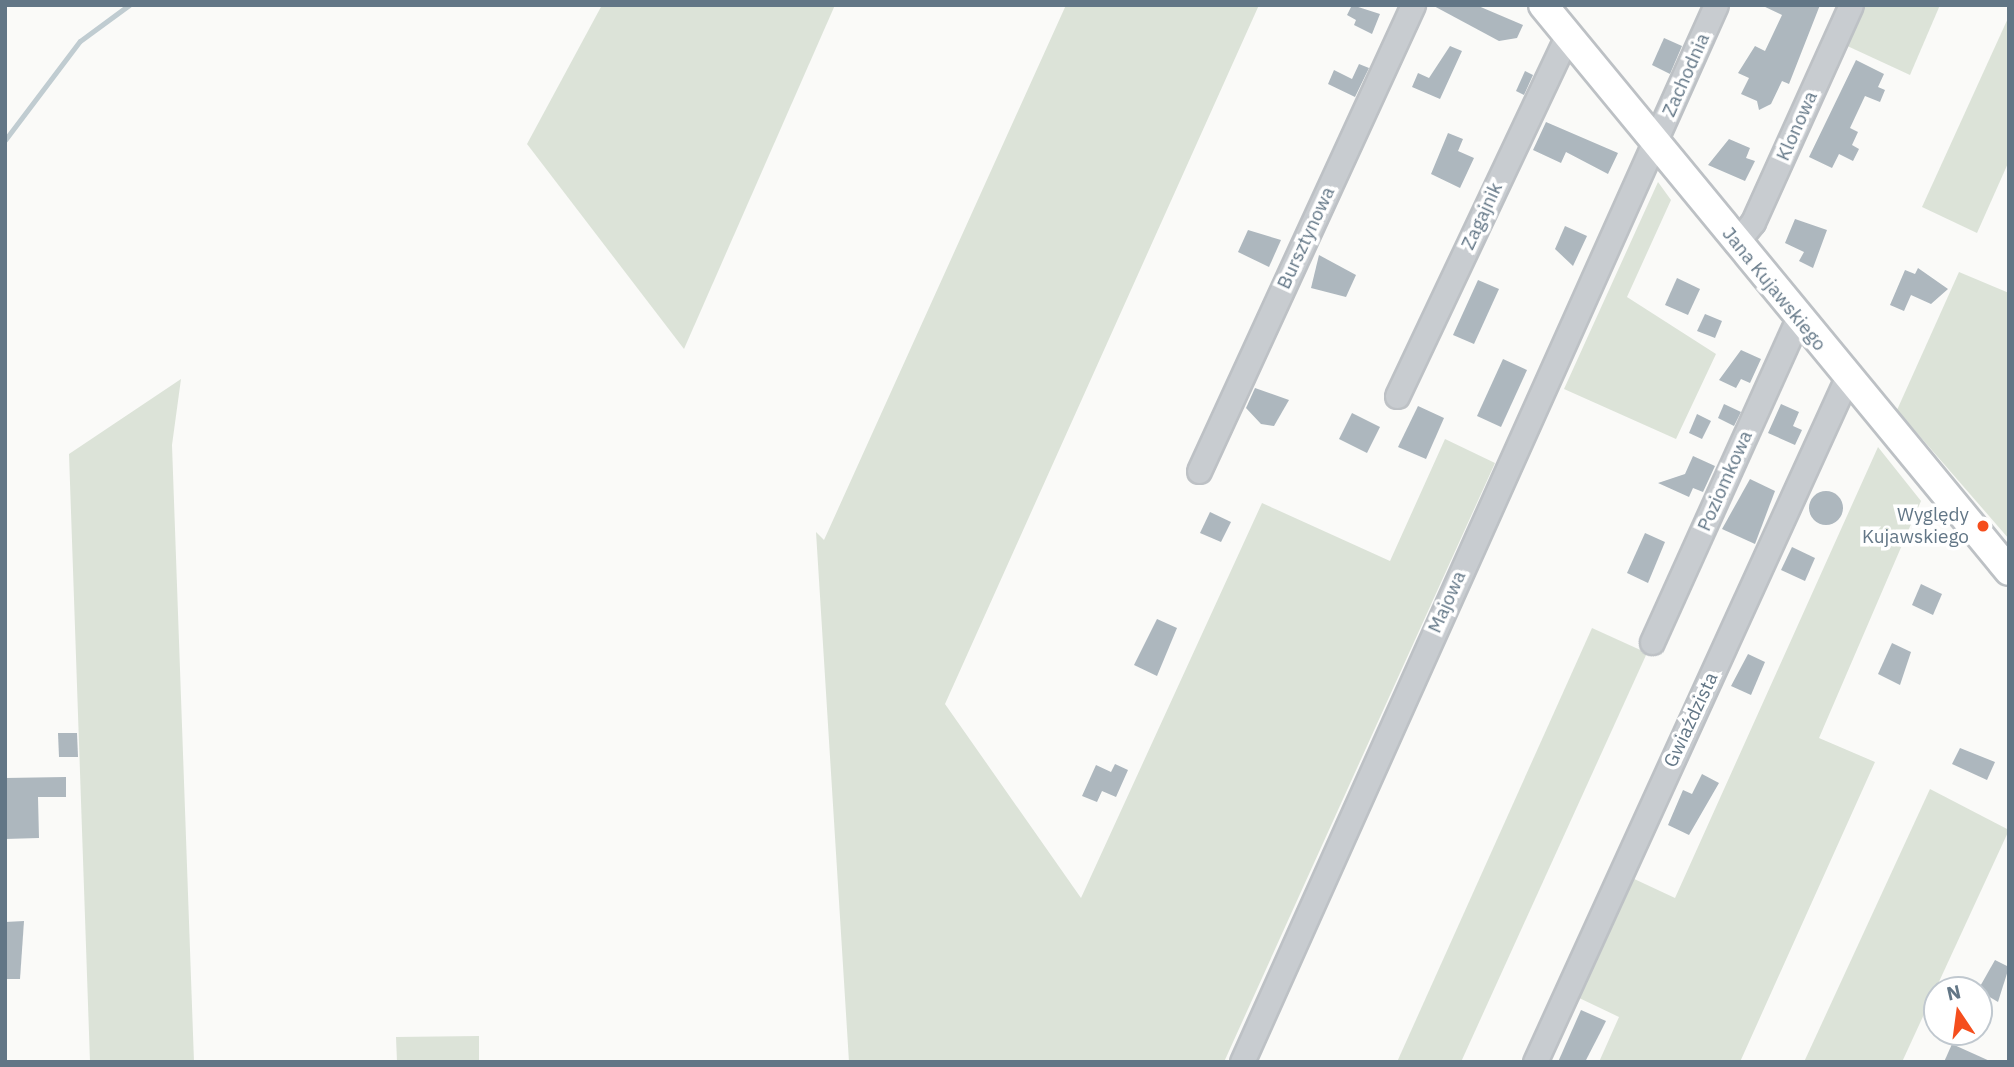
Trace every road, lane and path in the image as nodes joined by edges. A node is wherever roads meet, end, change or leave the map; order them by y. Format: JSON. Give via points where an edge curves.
{"nodes":[{"id":1,"x":1413,"y":5,"type":"edge"},
{"id":2,"x":1542,"y":5,"type":"edge"},
{"id":3,"x":1716,"y":5,"type":"edge"},
{"id":4,"x":1851,"y":5,"type":"edge"},
{"id":5,"x":1567,"y":36,"type":"junction"},
{"id":6,"x":1655,"y":144,"type":"junction"},
{"id":7,"x":1736,"y":243,"type":"junction"},
{"id":8,"x":1798,"y":319,"type":"junction"},
{"id":9,"x":1847,"y":378,"type":"junction"},
{"id":10,"x":1397,"y":396,"type":"dead end"},
{"id":11,"x":1199,"y":471,"type":"dead end"},
{"id":12,"x":2009,"y":571,"type":"edge"},
{"id":13,"x":1652,"y":642,"type":"dead end"},
{"id":14,"x":1242,"y":1062,"type":"edge"},
{"id":15,"x":1535,"y":1062,"type":"edge"}],
"edges":[{"from":1,"to":11,"type":"street","name":"Bursztynowa"},
{"from":2,"to":5,"type":"main road","name":"Jana Kujawskiego"},
{"from":3,"to":6,"type":"street","name":"Zachodnia"},
{"from":4,"to":7,"type":"street","name":"Klonowa","via":[[1753,222]]},
{"from":5,"to":6,"type":"main road","name":"Jana Kujawskiego"},
{"from":5,"to":10,"type":"street","name":"Zagajnik"},
{"from":6,"to":7,"type":"main road","name":"Jana Kujawskiego"},
{"from":6,"to":14,"type":"street","name":"Majowa"},
{"from":7,"to":8,"type":"main road","name":"Jana Kujawskiego"},
{"from":8,"to":9,"type":"main road","name":"Jana Kujawskiego"},
{"from":8,"to":13,"type":"street","name":"Poziomkowa"},
{"from":9,"to":12,"type":"main road","name":"Jana Kujawskiego"},
{"from":9,"to":15,"type":"street","name":"Gwiaździsta"}]}
